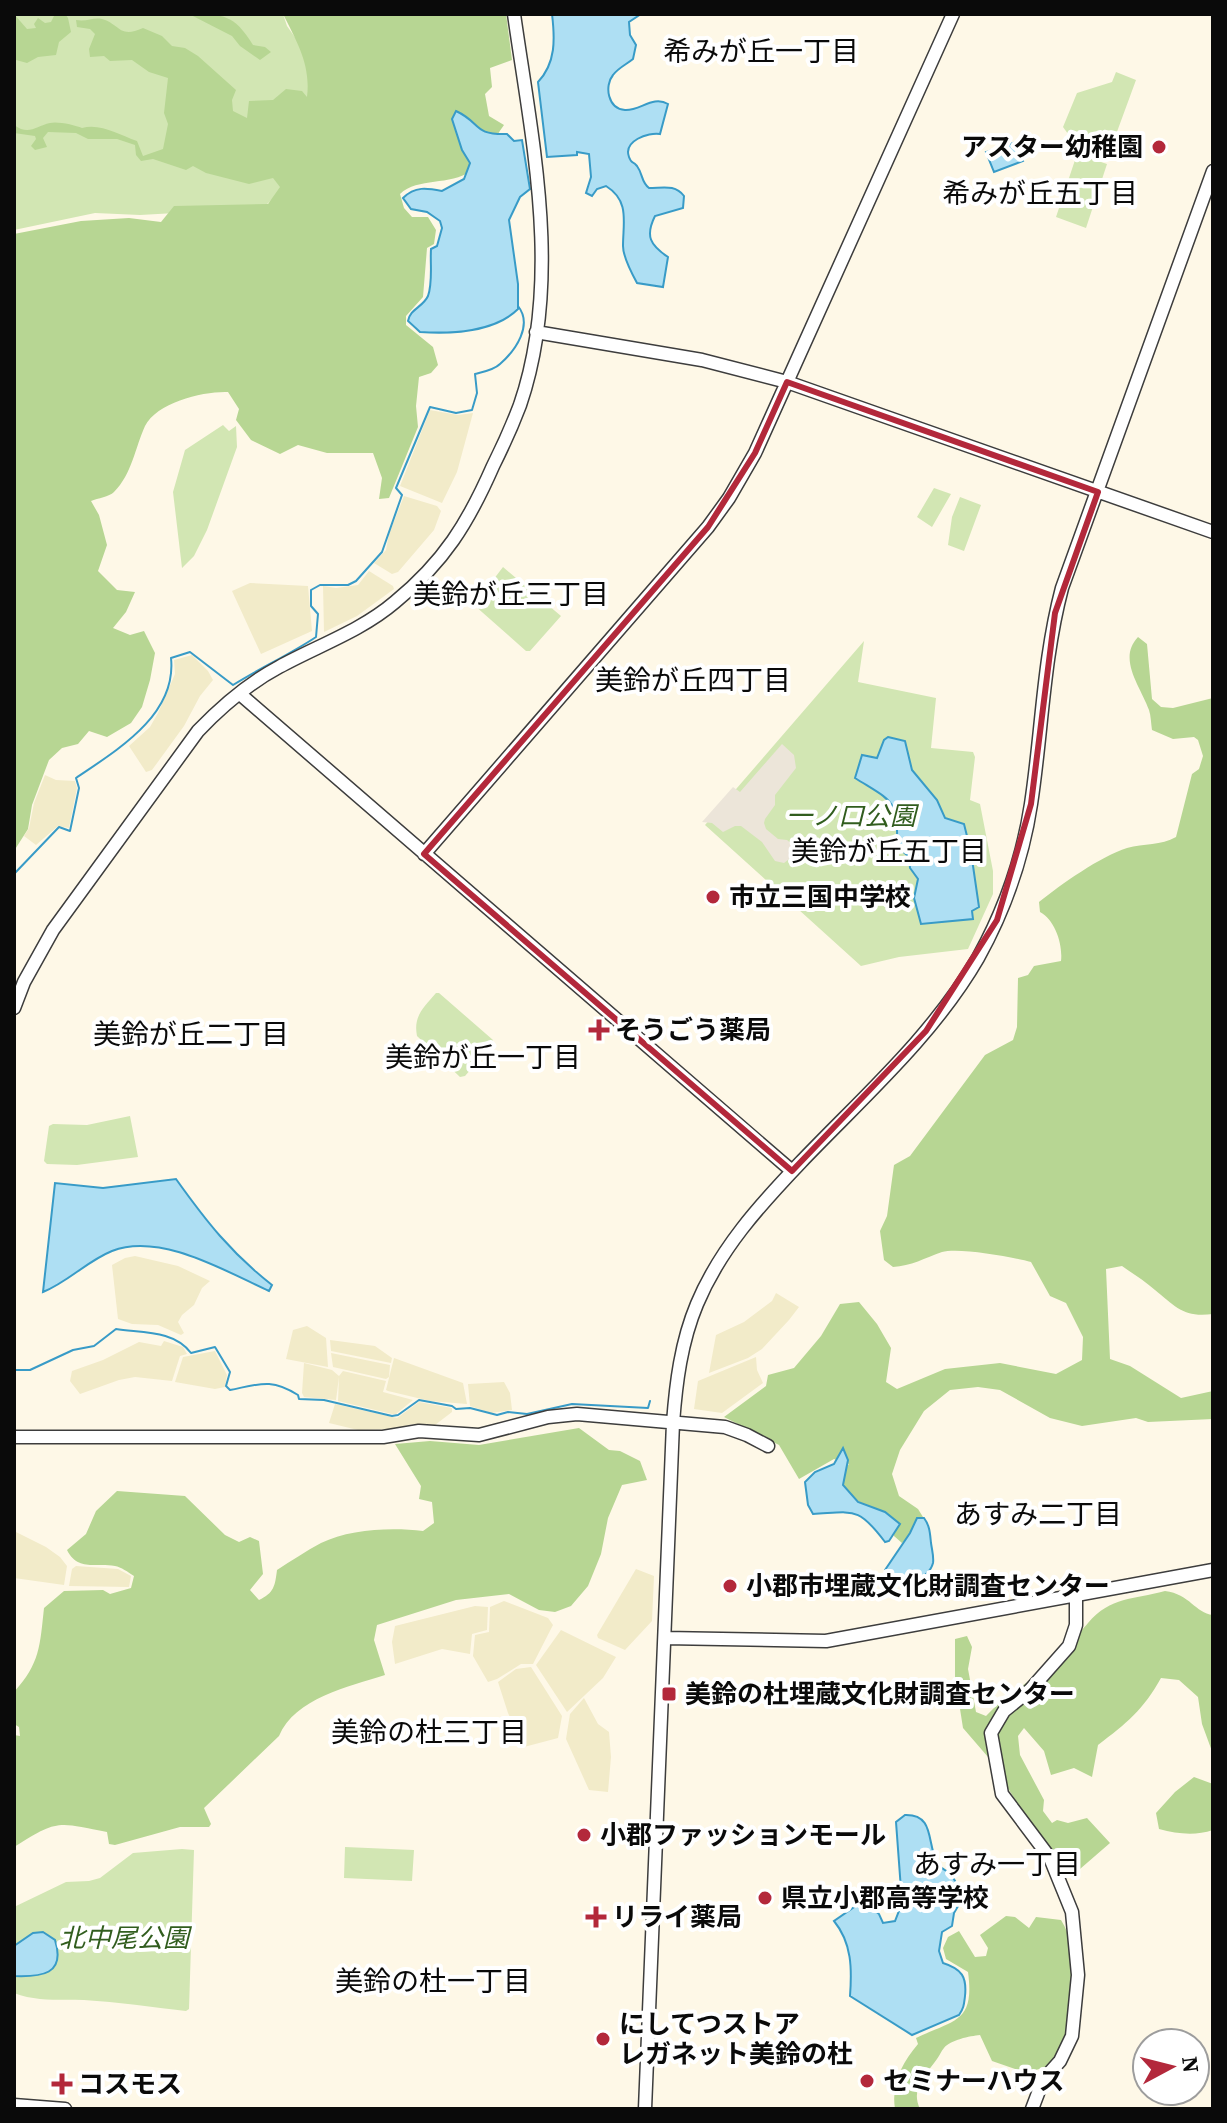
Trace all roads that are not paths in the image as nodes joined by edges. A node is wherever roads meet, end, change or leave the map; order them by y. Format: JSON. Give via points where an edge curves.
{"nodes":[{"id":1,"x":514,"y":14,"type":"edge"},
{"id":2,"x":953,"y":14,"type":"edge"},
{"id":3,"x":1213,"y":171,"type":"edge"},
{"id":4,"x":536,"y":332,"type":"junction"},
{"id":5,"x":787,"y":382,"type":"junction"},
{"id":6,"x":1098,"y":492,"type":"junction"},
{"id":7,"x":1213,"y":532,"type":"edge"},
{"id":8,"x":240,"y":694,"type":"junction"},
{"id":9,"x":424,"y":854,"type":"junction"},
{"id":10,"x":14,"y":1008,"type":"edge"},
{"id":11,"x":792,"y":1171,"type":"junction"},
{"id":12,"x":673,"y":1423,"type":"junction"},
{"id":13,"x":14,"y":1437,"type":"edge"},
{"id":14,"x":768,"y":1446,"type":"dead end"},
{"id":15,"x":1213,"y":1570,"type":"edge"},
{"id":16,"x":1076,"y":1595,"type":"junction"},
{"id":17,"x":665,"y":1638,"type":"junction"},
{"id":18,"x":14,"y":2105,"type":"edge"},
{"id":19,"x":65,"y":2109,"type":"edge"},
{"id":20,"x":645,"y":2109,"type":"edge"},
{"id":21,"x":1032,"y":2109,"type":"edge"}],
"edges":[{"from":1,"to":4,"type":"street","via":[[541,218]]},
{"from":2,"to":5,"type":"street"},
{"from":3,"to":6,"type":"street"},
{"from":4,"to":5,"type":"street","via":[[702,360]]},
{"from":4,"to":8,"type":"street","via":[[510,429],[460,535],[443,556],[370,620]]},
{"from":5,"to":6,"type":"street"},
{"from":5,"to":9,"type":"street","via":[[755,453],[708,527]]},
{"from":6,"to":7,"type":"street"},
{"from":6,"to":11,"type":"street","via":[[1055,613],[1031,804],[997,920],[926,1031]]},
{"from":8,"to":9,"type":"street"},
{"from":8,"to":10,"type":"street","via":[[198,731],[144,803],[53,930]]},
{"from":9,"to":11,"type":"street"},
{"from":11,"to":12,"type":"street","via":[[740,1229],[697,1304],[681,1357]]},
{"from":12,"to":13,"type":"street","via":[[577,1414],[479,1435],[419,1431],[383,1437]]},
{"from":12,"to":14,"type":"street","via":[[725,1427]]},
{"from":12,"to":17,"type":"street"},
{"from":15,"to":16,"type":"street"},
{"from":16,"to":17,"type":"street","via":[[826,1641]]},
{"from":16,"to":21,"type":"street","via":[[1076,1625],[1069,1646],[1004,1711],[991,1733],[1002,1794],[1050,1858],[1074,1929],[1078,1975],[1072,2036],[1043,2080]]},
{"from":17,"to":20,"type":"street"},
{"from":18,"to":19,"type":"street"}]}
